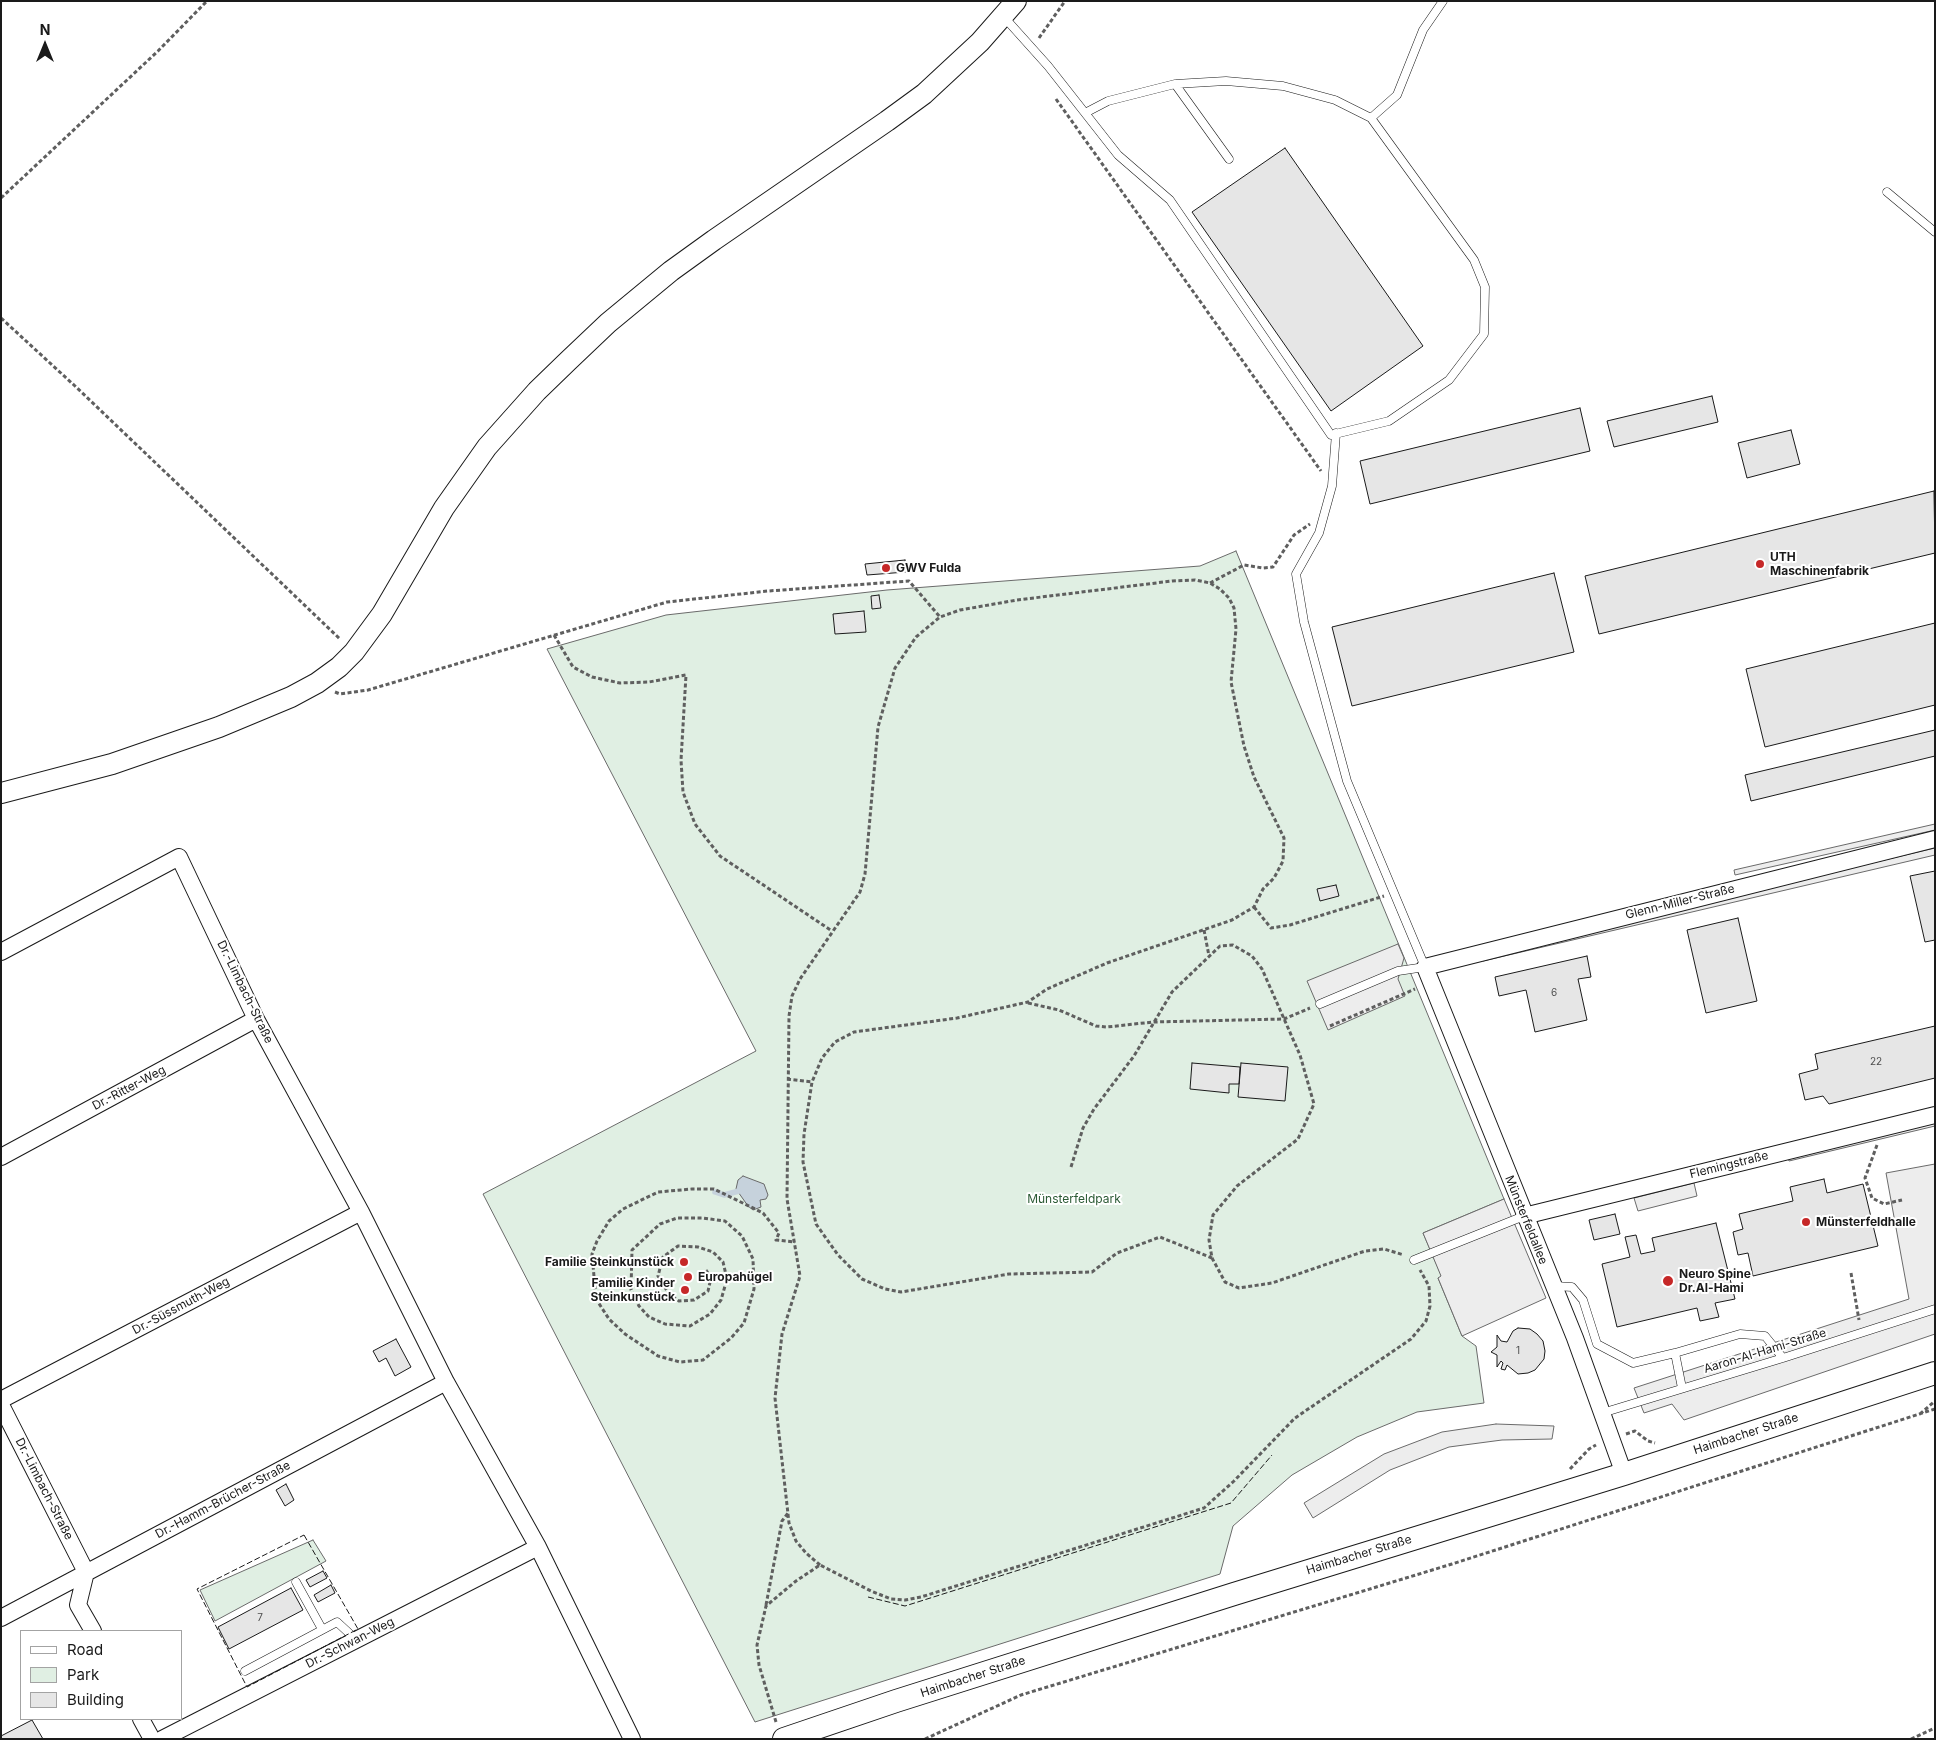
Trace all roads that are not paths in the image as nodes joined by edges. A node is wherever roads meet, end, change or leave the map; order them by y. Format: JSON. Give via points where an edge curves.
{"nodes":[{"id":1,"x":1016,"y":1,"type":"edge"},
{"id":2,"x":1443,"y":1,"type":"edge"},
{"id":3,"x":1004,"y":17,"type":"junction"},
{"id":4,"x":1175,"y":84,"type":"junction"},
{"id":5,"x":1085,"y":113,"type":"junction"},
{"id":6,"x":1371,"y":118,"type":"junction"},
{"id":7,"x":1229,"y":159,"type":"dead end"},
{"id":8,"x":1886,"y":192,"type":"dead end"},
{"id":9,"x":1935,"y":232,"type":"edge"},
{"id":10,"x":1336,"y":433,"type":"junction"},
{"id":11,"x":1,"y":793,"type":"edge"},
{"id":12,"x":1935,"y":839,"type":"edge"},
{"id":13,"x":1,"y":952,"type":"edge"},
{"id":14,"x":1425,"y":967,"type":"junction"},
{"id":15,"x":1320,"y":1004,"type":"road end"},
{"id":16,"x":256,"y":1019,"type":"junction"},
{"id":17,"x":1935,"y":1115,"type":"edge"},
{"id":18,"x":1,"y":1157,"type":"edge"},
{"id":19,"x":361,"y":1212,"type":"junction"},
{"id":20,"x":1524,"y":1216,"type":"junction"},
{"id":21,"x":1414,"y":1260,"type":"road end"},
{"id":22,"x":1554,"y":1286,"type":"junction"},
{"id":23,"x":1935,"y":1309,"type":"edge"},
{"id":24,"x":1675,"y":1354,"type":"junction"},
{"id":25,"x":1783,"y":1358,"type":"junction"},
{"id":26,"x":1935,"y":1373,"type":"edge"},
{"id":27,"x":446,"y":1382,"type":"junction"},
{"id":28,"x":1682,"y":1388,"type":"junction"},
{"id":29,"x":1,"y":1400,"type":"edge"},
{"id":30,"x":1,"y":1405,"type":"edge"},
{"id":31,"x":1602,"y":1413,"type":"junction"},
{"id":32,"x":1624,"y":1474,"type":"junction"},
{"id":33,"x":538,"y":1547,"type":"junction"},
{"id":34,"x":86,"y":1572,"type":"junction"},
{"id":35,"x":296,"y":1582,"type":"dead end"},
{"id":36,"x":1,"y":1618,"type":"edge"},
{"id":37,"x":322,"y":1629,"type":"junction"},
{"id":38,"x":92,"y":1630,"type":"edge"},
{"id":39,"x":354,"y":1641,"type":"junction"},
{"id":40,"x":245,"y":1670,"type":"dead end"},
{"id":41,"x":142,"y":1720,"type":"edge"},
{"id":42,"x":781,"y":1732,"type":"edge"},
{"id":43,"x":152,"y":1739,"type":"edge"},
{"id":44,"x":162,"y":1739,"type":"edge"},
{"id":45,"x":632,"y":1739,"type":"edge"}],
"edges":[{"from":1,"to":3,"type":"street"},
{"from":2,"to":6,"type":"lane","via":[[1423,30],[1397,95]]},
{"from":3,"to":5,"type":"lane"},
{"from":3,"to":11,"type":"street","via":[[924,94],[671,271],[568,361],[500,432],[465,477],[382,614],[339,667],[317,683],[275,704],[186,739],[112,764]]},
{"from":4,"to":5,"type":"lane","via":[[1108,101]]},
{"from":4,"to":6,"type":"lane","via":[[1226,81],[1283,86],[1334,100]]},
{"from":4,"to":7,"type":"lane"},
{"from":5,"to":10,"type":"lane","via":[[1118,155],[1170,200],[1331,435]]},
{"from":6,"to":10,"type":"lane","via":[[1474,260],[1485,287],[1484,334],[1448,380],[1389,422]]},
{"from":8,"to":9,"type":"lane"},
{"from":10,"to":14,"type":"lane","via":[[1332,486],[1323,520],[1296,574],[1304,622],[1347,782]]},
{"from":12,"to":14,"type":"street","name":"Glenn-Miller-Straße"},
{"from":13,"to":16,"type":"street","name":"Dr.-Limbach-Straße","via":[[179,857]]},
{"from":14,"to":15,"type":"lane","via":[[1398,971]]},
{"from":14,"to":20,"type":"street","name":"Münsterfeldallee"},
{"from":16,"to":18,"type":"street","name":"Dr.-Ritter-Weg"},
{"from":16,"to":19,"type":"street","name":"Dr.-Limbach-Straße"},
{"from":17,"to":20,"type":"street","name":"Flemingstraße"},
{"from":19,"to":27,"type":"street","name":"Dr.-Limbach-Straße"},
{"from":19,"to":29,"type":"street","name":"Dr.-Süssmuth-Weg"},
{"from":20,"to":21,"type":"lane"},
{"from":20,"to":22,"type":"street","name":"Münsterfeldallee"},
{"from":22,"to":24,"type":"lane","via":[[1572,1287],[1583,1300],[1597,1344],[1633,1363]]},
{"from":22,"to":31,"type":"street","name":"Münsterfeldallee"},
{"from":23,"to":25,"type":"lane","name":"Aaron-Al-Hami-Straße"},
{"from":24,"to":25,"type":"lane","via":[[1740,1334],[1764,1336]]},
{"from":24,"to":28,"type":"lane"},
{"from":25,"to":28,"type":"lane","name":"Aaron-Al-Hami-Straße"},
{"from":26,"to":32,"type":"main road","name":"Haimbacher Straße"},
{"from":27,"to":33,"type":"street","name":"Dr.-Limbach-Straße"},
{"from":27,"to":34,"type":"street","name":"Dr.-Hamm-Brücher-Straße"},
{"from":28,"to":31,"type":"lane","name":"Aaron-Al-Hami-Straße"},
{"from":30,"to":34,"type":"street","name":"Dr.-Limbach-Straße"},
{"from":31,"to":32,"type":"street","name":"Münsterfeldallee"},
{"from":32,"to":42,"type":"main road","name":"Haimbacher Straße","via":[[896,1701]]},
{"from":33,"to":39,"type":"street","name":"Dr.-Schwan-Weg"},
{"from":33,"to":45,"type":"street","name":"Dr.-Limbach-Straße"},
{"from":34,"to":36,"type":"street","name":"Dr.-Hamm-Brücher-Straße"},
{"from":34,"to":38,"type":"street","via":[[78,1605]]},
{"from":35,"to":37,"type":"lane"},
{"from":37,"to":39,"type":"lane","via":[[337,1622]]},
{"from":37,"to":40,"type":"lane"},
{"from":39,"to":44,"type":"street","name":"Dr.-Schwan-Weg"},
{"from":41,"to":43,"type":"street"}]}
